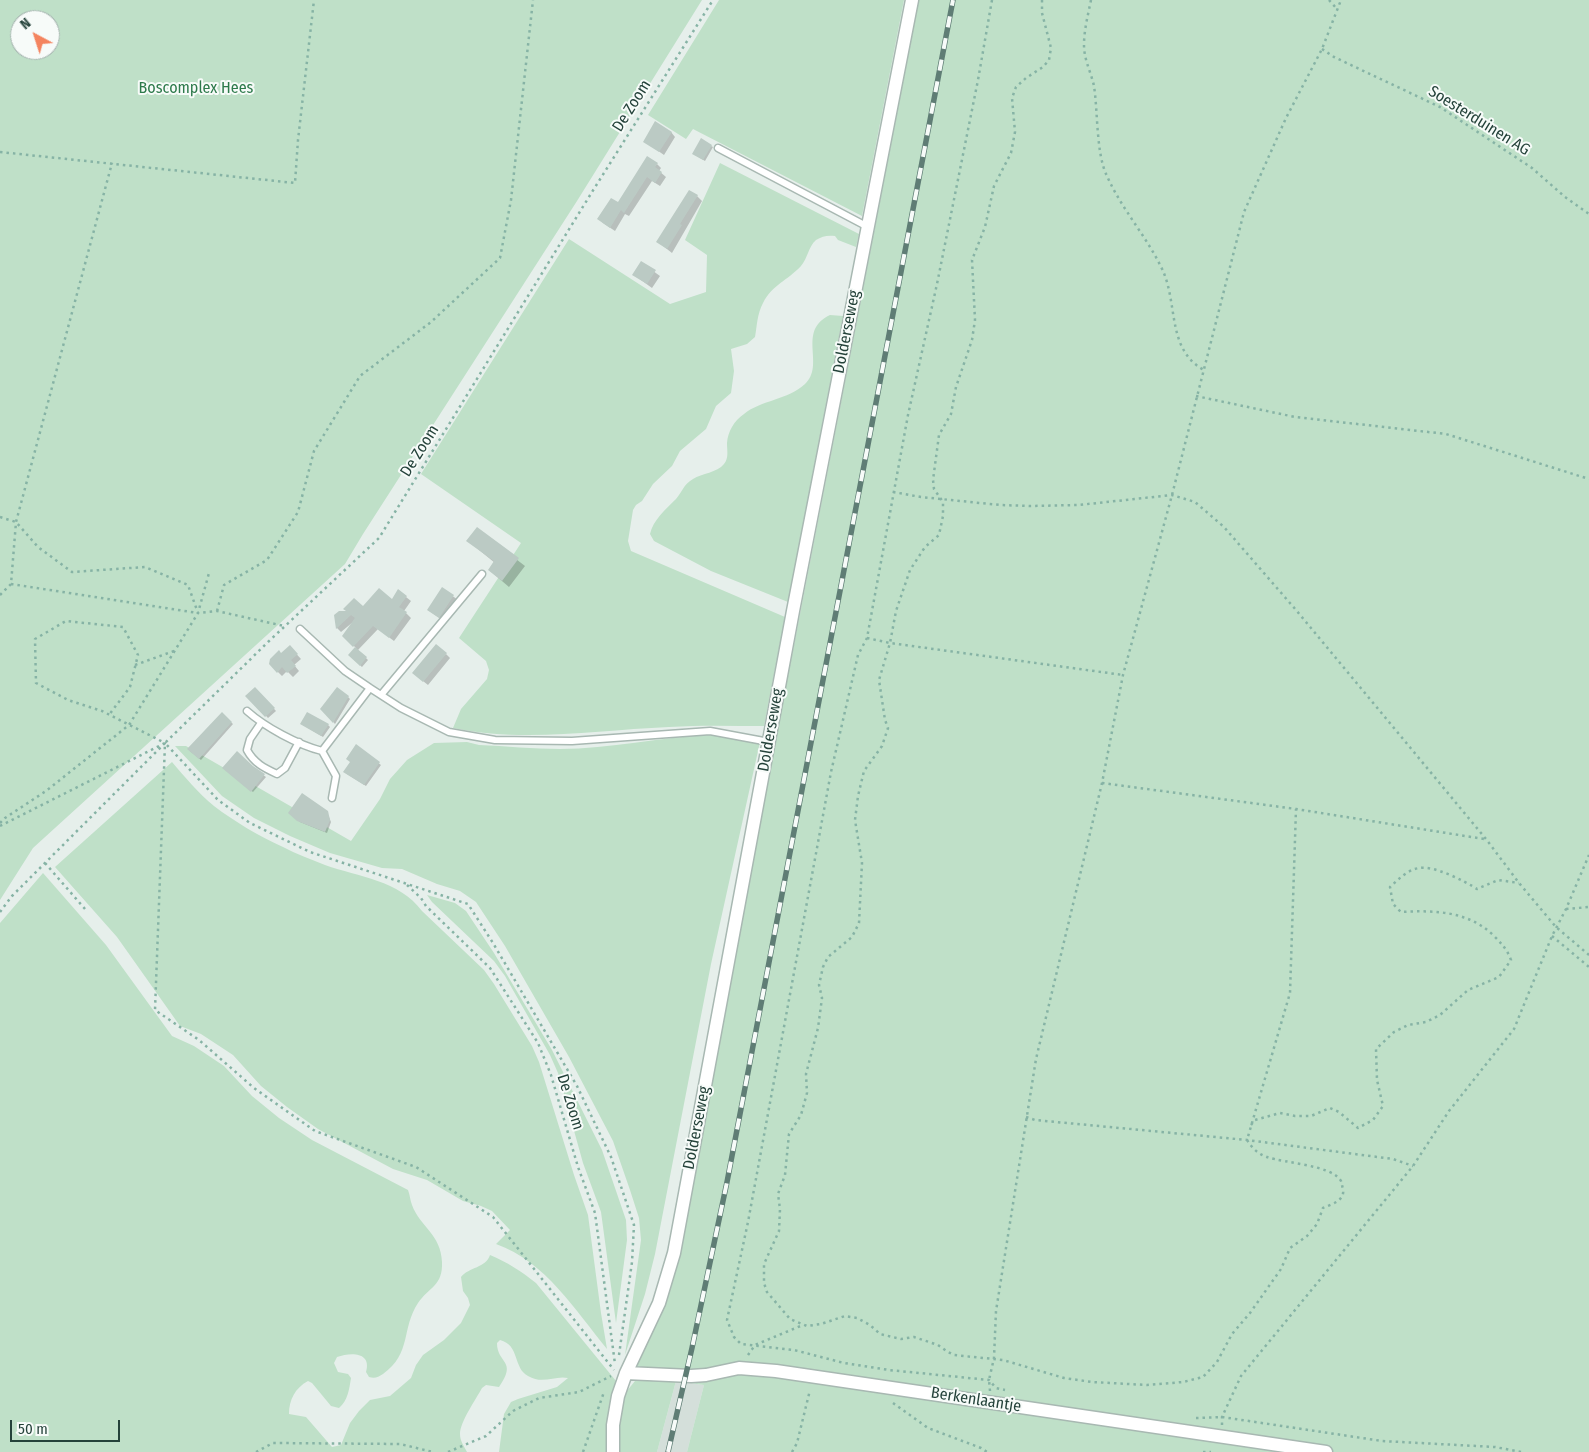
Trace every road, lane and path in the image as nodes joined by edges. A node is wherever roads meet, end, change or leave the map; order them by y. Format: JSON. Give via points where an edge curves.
{"nodes":[{"id":1,"x":314,"y":0,"type":"edge"},
{"id":2,"x":533,"y":0,"type":"edge"},
{"id":3,"x":713,"y":0,"type":"edge"},
{"id":4,"x":912,"y":0,"type":"edge"},
{"id":5,"x":992,"y":0,"type":"edge"},
{"id":6,"x":1042,"y":0,"type":"edge"},
{"id":7,"x":1091,"y":0,"type":"edge"},
{"id":8,"x":1329,"y":0,"type":"edge"},
{"id":9,"x":1341,"y":0,"type":"edge"},
{"id":10,"x":1338,"y":9,"type":"junction"},
{"id":11,"x":1322,"y":49,"type":"junction"},
{"id":12,"x":718,"y":148,"type":"dead end"},
{"id":13,"x":0,"y":152,"type":"edge"},
{"id":14,"x":112,"y":163,"type":"junction"},
{"id":15,"x":1589,"y":214,"type":"edge"},
{"id":16,"x":868,"y":227,"type":"junction"},
{"id":17,"x":1204,"y":370,"type":"junction"},
{"id":18,"x":1196,"y":396,"type":"junction"},
{"id":19,"x":1589,"y":479,"type":"edge"},
{"id":20,"x":893,"y":492,"type":"junction"},
{"id":21,"x":1172,"y":496,"type":"junction"},
{"id":22,"x":940,"y":498,"type":"junction"},
{"id":23,"x":0,"y":517,"type":"edge"},
{"id":24,"x":16,"y":522,"type":"junction"},
{"id":25,"x":209,"y":574,"type":"dead end"},
{"id":26,"x":482,"y":574,"type":"dead end"},
{"id":27,"x":11,"y":584,"type":"junction"},
{"id":28,"x":0,"y":594,"type":"edge"},
{"id":29,"x":217,"y":611,"type":"junction"},
{"id":30,"x":198,"y":613,"type":"junction"},
{"id":31,"x":300,"y":629,"type":"dead end"},
{"id":32,"x":866,"y":638,"type":"junction"},
{"id":33,"x":890,"y":643,"type":"junction"},
{"id":34,"x":174,"y":651,"type":"junction"},
{"id":35,"x":136,"y":665,"type":"junction"},
{"id":36,"x":1123,"y":675,"type":"junction"},
{"id":37,"x":370,"y":688,"type":"junction"},
{"id":38,"x":381,"y":695,"type":"junction"},
{"id":39,"x":247,"y":711,"type":"dead end"},
{"id":40,"x":109,"y":715,"type":"junction"},
{"id":41,"x":261,"y":723,"type":"junction"},
{"id":42,"x":128,"y":726,"type":"junction"},
{"id":43,"x":299,"y":742,"type":"junction"},
{"id":44,"x":769,"y":742,"type":"junction"},
{"id":45,"x":165,"y":743,"type":"junction"},
{"id":46,"x":322,"y":750,"type":"junction"},
{"id":47,"x":1102,"y":784,"type":"junction"},
{"id":48,"x":332,"y":798,"type":"dead end"},
{"id":49,"x":1296,"y":809,"type":"junction"},
{"id":50,"x":0,"y":824,"type":"edge"},
{"id":51,"x":1486,"y":839,"type":"junction"},
{"id":52,"x":1589,"y":855,"type":"edge"},
{"id":53,"x":45,"y":862,"type":"junction"},
{"id":54,"x":1519,"y":883,"type":"junction"},
{"id":55,"x":1589,"y":908,"type":"edge"},
{"id":56,"x":85,"y":909,"type":"dead end"},
{"id":57,"x":1566,"y":909,"type":"junction"},
{"id":58,"x":0,"y":912,"type":"edge"},
{"id":59,"x":1556,"y":927,"type":"junction"},
{"id":60,"x":1552,"y":936,"type":"junction"},
{"id":61,"x":1589,"y":955,"type":"edge"},
{"id":62,"x":1589,"y":967,"type":"edge"},
{"id":63,"x":1026,"y":1117,"type":"junction"},
{"id":64,"x":1250,"y":1126,"type":"junction"},
{"id":65,"x":1247,"y":1140,"type":"junction"},
{"id":66,"x":1413,"y":1166,"type":"junction"},
{"id":67,"x":803,"y":1325,"type":"junction"},
{"id":68,"x":755,"y":1345,"type":"junction"},
{"id":69,"x":994,"y":1358,"type":"junction"},
{"id":70,"x":621,"y":1373,"type":"junction"},
{"id":71,"x":813,"y":1377,"type":"junction"},
{"id":72,"x":612,"y":1380,"type":"dead end"},
{"id":73,"x":990,"y":1380,"type":"junction"},
{"id":74,"x":608,"y":1387,"type":"dead end"},
{"id":75,"x":1012,"y":1391,"type":"dead end"},
{"id":76,"x":893,"y":1403,"type":"dead end"},
{"id":77,"x":989,"y":1403,"type":"junction"},
{"id":78,"x":1222,"y":1417,"type":"junction"},
{"id":79,"x":1190,"y":1418,"type":"dead end"},
{"id":80,"x":1224,"y":1436,"type":"junction"},
{"id":81,"x":256,"y":1452,"type":"edge"},
{"id":82,"x":433,"y":1452,"type":"edge"},
{"id":83,"x":448,"y":1452,"type":"edge"},
{"id":84,"x":584,"y":1452,"type":"edge"},
{"id":85,"x":614,"y":1452,"type":"edge"},
{"id":86,"x":792,"y":1452,"type":"edge"},
{"id":87,"x":986,"y":1452,"type":"edge"},
{"id":88,"x":1203,"y":1452,"type":"edge"},
{"id":89,"x":1211,"y":1452,"type":"edge"},
{"id":90,"x":1326,"y":1452,"type":"edge"},
{"id":91,"x":1521,"y":1452,"type":"edge"}],
"edges":[{"from":1,"to":14,"type":"path","via":[[295,183]]},
{"from":2,"to":29,"type":"path","via":[[511,200],[500,258],[431,322],[360,376],[314,451],[298,512],[267,560],[224,584]]},
{"from":3,"to":29,"type":"path","name":"De Zoom","via":[[380,538],[284,626]]},
{"from":4,"to":16,"type":"street","name":"Dolderseweg"},
{"from":5,"to":20,"type":"path"},
{"from":6,"to":22,"type":"path","via":[[1051,48],[1049,60],[1016,88],[1012,98],[1015,132],[1010,153],[994,186],[985,227],[972,260],[976,320],[972,340],[958,380],[951,414],[939,435],[933,480]]},
{"from":7,"to":17,"type":"path","via":[[1084,46],[1094,88],[1102,165],[1163,271],[1184,353],[1193,364]]},
{"from":8,"to":10,"type":"path"},
{"from":9,"to":10,"type":"path"},
{"from":10,"to":11,"type":"path"},
{"from":11,"to":15,"type":"path","name":"Soesterduinen AG","via":[[1440,107],[1532,168]]},
{"from":11,"to":17,"type":"path","via":[[1286,118],[1244,212]]},
{"from":12,"to":16,"type":"lane"},
{"from":13,"to":14,"type":"path"},
{"from":14,"to":24,"type":"path"},
{"from":16,"to":44,"type":"street","name":"Dolderseweg"},
{"from":17,"to":18,"type":"path"},
{"from":18,"to":19,"type":"path","via":[[1295,417],[1446,434]]},
{"from":18,"to":21,"type":"path"},
{"from":20,"to":22,"type":"path"},
{"from":20,"to":32,"type":"path"},
{"from":21,"to":22,"type":"path","via":[[1030,506]]},
{"from":21,"to":36,"type":"path"},
{"from":21,"to":51,"type":"path","via":[[1195,502],[1224,527]]},
{"from":22,"to":33,"type":"path","via":[[944,502],[939,535],[925,547],[910,570],[896,611]]},
{"from":23,"to":24,"type":"path"},
{"from":24,"to":27,"type":"path"},
{"from":24,"to":30,"type":"path","via":[[38,547],[72,572],[145,567],[188,585]]},
{"from":25,"to":30,"type":"path"},
{"from":26,"to":38,"type":"lane"},
{"from":27,"to":28,"type":"path"},
{"from":27,"to":30,"type":"path","name":"De Zoom"},
{"from":29,"to":30,"type":"path","name":"De Zoom"},
{"from":30,"to":34,"type":"path"},
{"from":31,"to":37,"type":"lane","via":[[345,671]]},
{"from":32,"to":33,"type":"path"},
{"from":32,"to":68,"type":"path","via":[[858,655],[831,772],[727,1320],[734,1337],[741,1344]]},
{"from":33,"to":36,"type":"path"},
{"from":33,"to":67,"type":"path","via":[[879,680],[888,728],[882,746],[864,771],[855,820],[862,863],[859,923],[852,937],[828,957],[823,967],[819,985],[822,998],[818,1028],[806,1074],[807,1093],[802,1116],[789,1134],[785,1175],[778,1194],[778,1231],[764,1264],[767,1292],[790,1319]]},
{"from":34,"to":35,"type":"path"},
{"from":34,"to":42,"type":"path"},
{"from":35,"to":40,"type":"path","via":[[130,687]]},
{"from":35,"to":40,"type":"path","via":[[138,655],[123,627],[66,621],[35,639],[36,683],[68,700]]},
{"from":36,"to":47,"type":"path"},
{"from":37,"to":38,"type":"lane"},
{"from":37,"to":46,"type":"lane"},
{"from":38,"to":44,"type":"lane","via":[[448,732],[495,740],[572,741],[710,731]]},
{"from":39,"to":41,"type":"lane"},
{"from":40,"to":42,"type":"path"},
{"from":41,"to":43,"type":"lane"},
{"from":41,"to":43,"type":"lane","via":[[250,738],[247,750],[252,759],[271,771],[277,774],[285,768]]},
{"from":42,"to":45,"type":"path"},
{"from":42,"to":50,"type":"path","via":[[46,792]]},
{"from":43,"to":46,"type":"lane"},
{"from":44,"to":70,"type":"street","name":"Dolderseweg","via":[[674,1253],[660,1303]]},
{"from":45,"to":50,"type":"path"},
{"from":45,"to":53,"type":"path"},
{"from":45,"to":70,"type":"path","via":[[154,1010],[199,1040],[254,1088],[315,1131],[416,1167],[493,1217]]},
{"from":46,"to":48,"type":"lane","via":[[336,776]]},
{"from":47,"to":49,"type":"path"},
{"from":47,"to":63,"type":"path","via":[[1036,1059]]},
{"from":49,"to":51,"type":"path"},
{"from":49,"to":64,"type":"path","via":[[1290,993]]},
{"from":51,"to":54,"type":"path"},
{"from":52,"to":57,"type":"path"},
{"from":53,"to":56,"type":"path"},
{"from":53,"to":58,"type":"path"},
{"from":54,"to":59,"type":"path"},
{"from":54,"to":64,"type":"path","via":[[1498,880],[1477,889],[1446,873],[1420,867],[1390,887],[1393,904],[1401,912],[1451,913],[1465,917],[1488,930],[1506,948],[1511,960],[1499,977],[1468,990],[1440,1015],[1394,1032],[1376,1049],[1377,1080],[1383,1106],[1373,1120],[1358,1128],[1330,1108],[1311,1116],[1280,1112],[1255,1120]]},
{"from":55,"to":57,"type":"path"},
{"from":57,"to":59,"type":"path"},
{"from":59,"to":60,"type":"path"},
{"from":59,"to":61,"type":"path"},
{"from":60,"to":62,"type":"path"},
{"from":60,"to":66,"type":"path","via":[[1514,1028],[1449,1110]]},
{"from":63,"to":65,"type":"path"},
{"from":63,"to":69,"type":"path","via":[[996,1311]]},
{"from":64,"to":65,"type":"path"},
{"from":65,"to":66,"type":"path","via":[[1393,1159]]},
{"from":65,"to":69,"type":"path","via":[[1251,1147],[1267,1157],[1331,1172],[1341,1181],[1344,1194],[1341,1200],[1323,1208],[1317,1224],[1290,1248],[1281,1270],[1203,1377],[1147,1385],[1092,1382],[1064,1378]]},
{"from":66,"to":78,"type":"path","via":[[1242,1376]]},
{"from":67,"to":68,"type":"path"},
{"from":67,"to":69,"type":"path","via":[[821,1324],[845,1316],[857,1318],[880,1334],[901,1339],[914,1338],[938,1345],[954,1355]]},
{"from":68,"to":73,"type":"path","via":[[889,1370]]},
{"from":69,"to":73,"type":"path"},
{"from":70,"to":70,"type":"path","name":"De Zoom","via":[[595,1213],[538,1043],[490,968],[406,884],[468,904],[577,1086],[610,1158],[634,1225]]},
{"from":70,"to":71,"type":"street","name":"Berkenlaantje","via":[[691,1376],[739,1368]]},
{"from":70,"to":72,"type":"path"},
{"from":70,"to":83,"type":"path","via":[[579,1392],[540,1398],[512,1411],[486,1436]]},
{"from":70,"to":85,"type":"street","name":"Dolderseweg","via":[[613,1425]]},
{"from":71,"to":77,"type":"street","name":"Berkenlaantje"},
{"from":71,"to":86,"type":"path"},
{"from":73,"to":75,"type":"path","via":[[996,1388]]},
{"from":73,"to":77,"type":"path"},
{"from":74,"to":84,"type":"path"},
{"from":76,"to":87,"type":"path","via":[[928,1428]]},
{"from":77,"to":80,"type":"street","name":"Berkenlaantje"},
{"from":78,"to":79,"type":"path"},
{"from":78,"to":80,"type":"path"},
{"from":78,"to":91,"type":"path","via":[[1382,1441],[1495,1447]]},
{"from":80,"to":90,"type":"street","name":"Berkenlaantje"},
{"from":81,"to":82,"type":"path","via":[[273,1443],[400,1444]]},
{"from":88,"to":89,"type":"path"}]}
